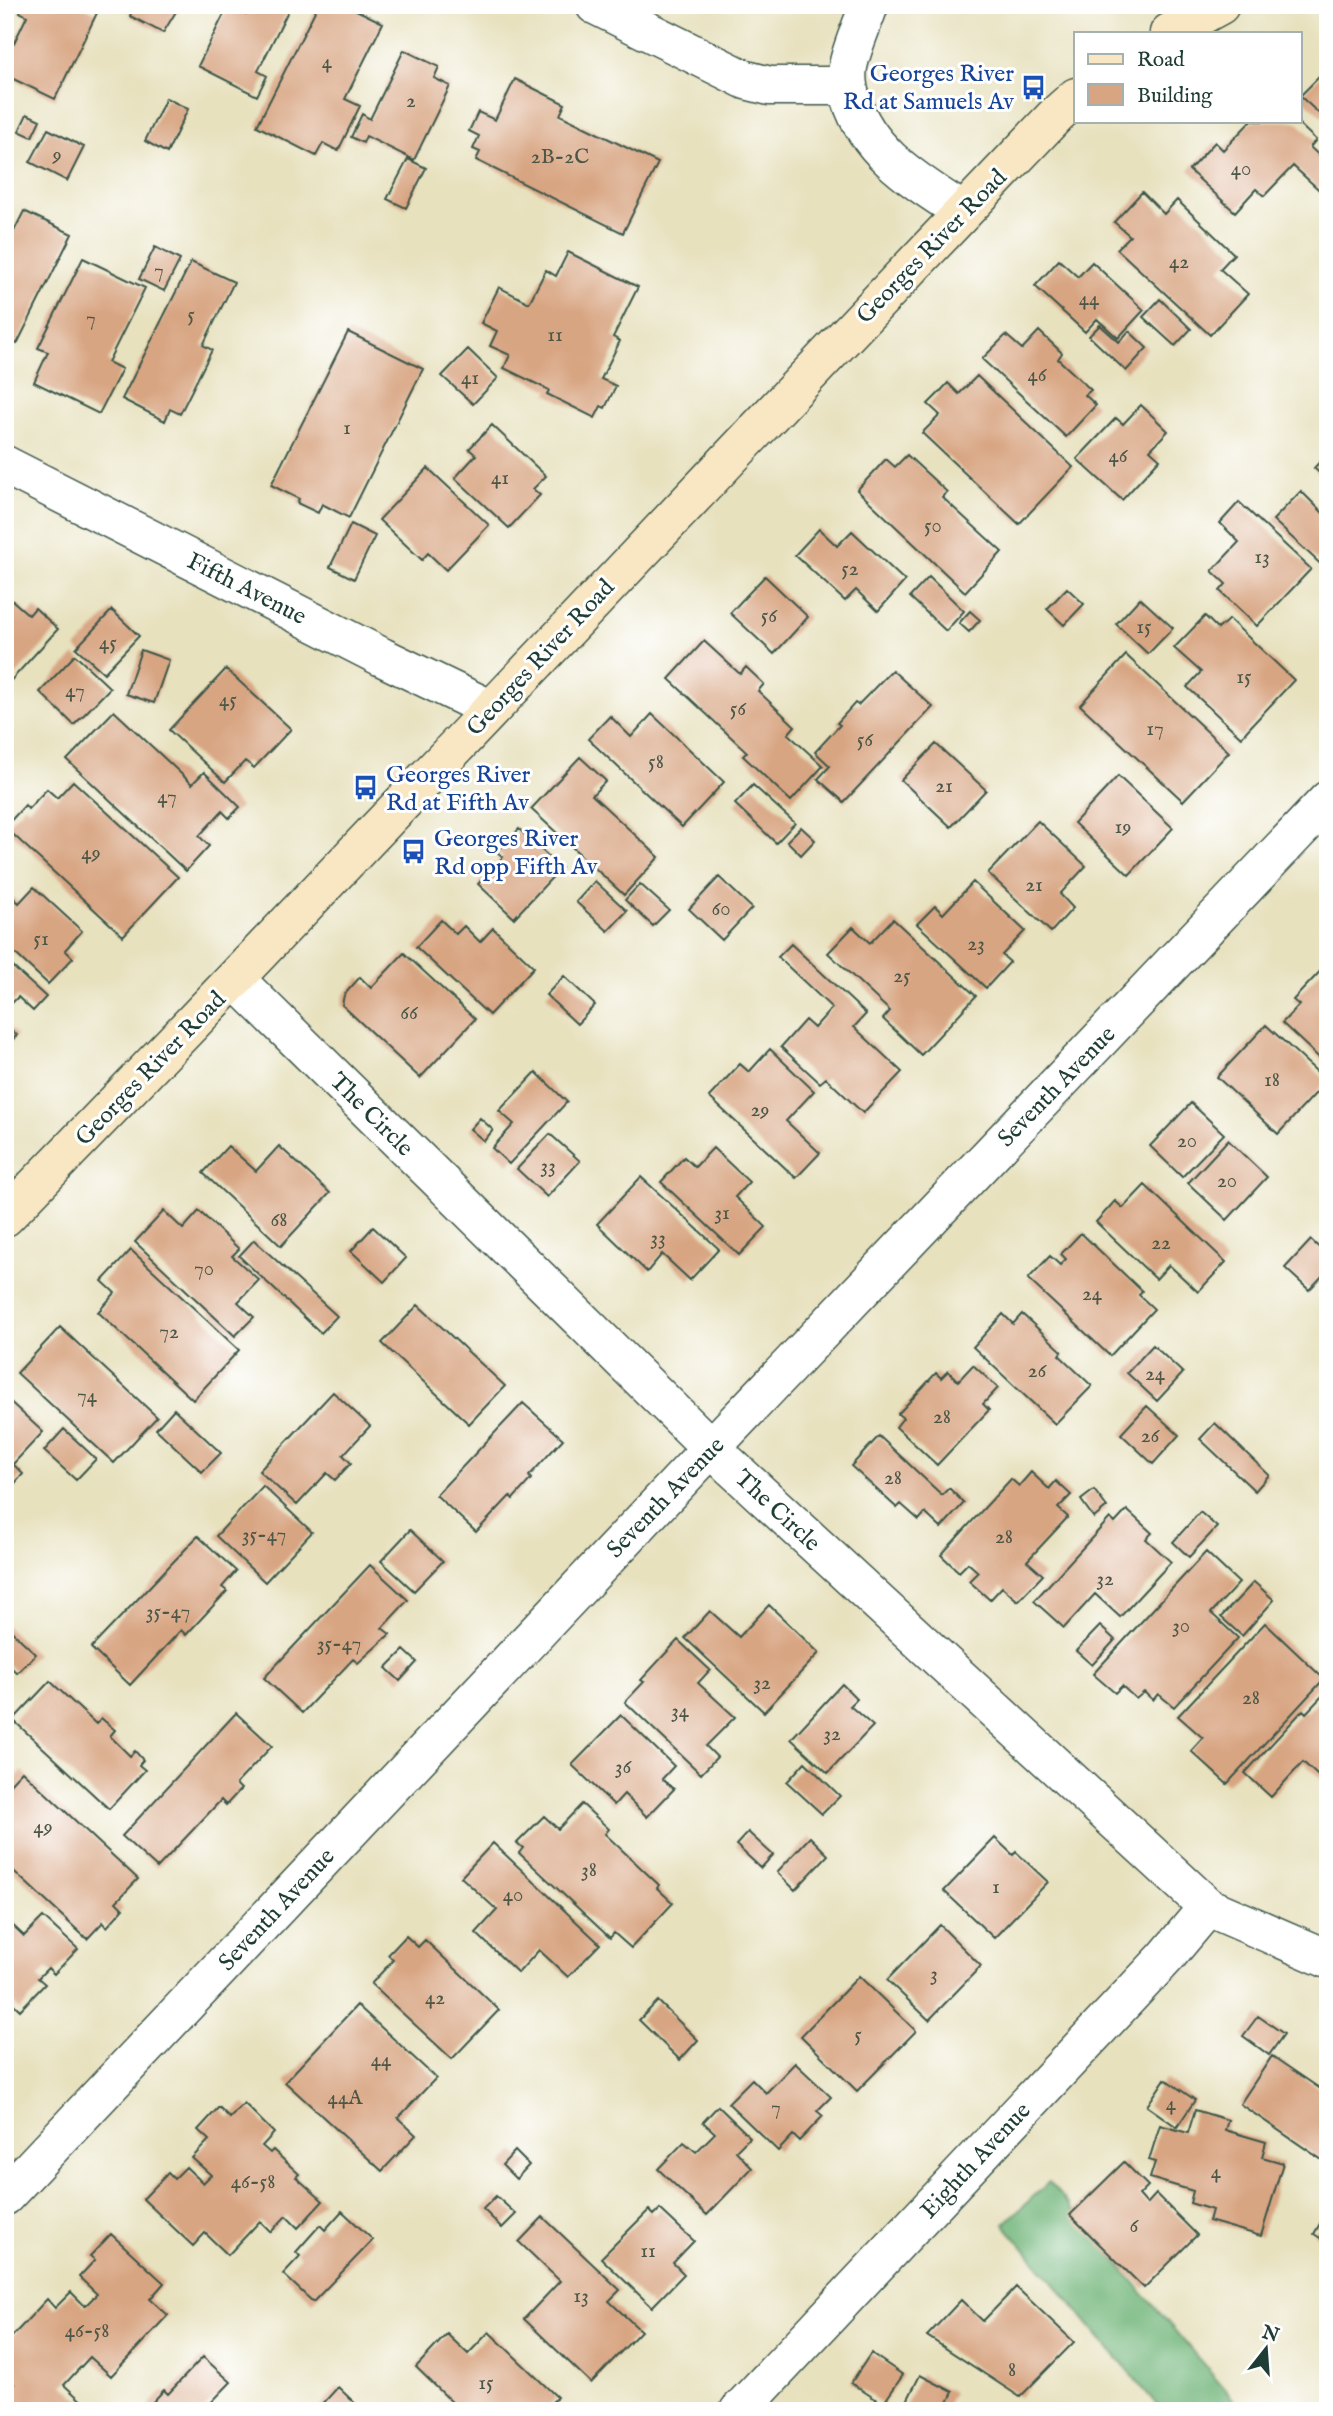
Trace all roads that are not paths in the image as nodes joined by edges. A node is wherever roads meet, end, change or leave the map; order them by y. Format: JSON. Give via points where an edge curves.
{"nodes":[{"id":1,"x":595,"y":5,"type":"edge"},
{"id":2,"x":869,"y":5,"type":"edge"},
{"id":3,"x":1220,"y":5,"type":"edge"},
{"id":4,"x":1171,"y":32,"type":"edge"},
{"id":5,"x":847,"y":86,"type":"junction"},
{"id":6,"x":1074,"y":99,"type":"edge"},
{"id":7,"x":963,"y":212,"type":"junction"},
{"id":8,"x":5,"y":465,"type":"edge"},
{"id":9,"x":490,"y":709,"type":"junction"},
{"id":10,"x":1328,"y":800,"type":"edge"},
{"id":11,"x":236,"y":980,"type":"junction"},
{"id":12,"x":5,"y":1217,"type":"edge"},
{"id":13,"x":711,"y":1448,"type":"junction"},
{"id":14,"x":1208,"y":1907,"type":"junction"},
{"id":15,"x":1328,"y":1959,"type":"edge"},
{"id":16,"x":5,"y":2196,"type":"edge"},
{"id":17,"x":739,"y":2411,"type":"edge"}],
"edges":[{"from":1,"to":5,"type":"street","via":[[746,80],[770,86]]},
{"from":2,"to":5,"type":"street","via":[[848,66]]},
{"from":3,"to":4,"type":"street"},
{"from":5,"to":7,"type":"street","via":[[865,132],[881,152]]},
{"from":6,"to":7,"type":"street","name":"Georges River Road"},
{"from":7,"to":9,"type":"street","name":"Georges River Road"},
{"from":8,"to":9,"type":"street","name":"Fifth Avenue"},
{"from":9,"to":11,"type":"street","name":"Georges River Road"},
{"from":10,"to":13,"type":"street","name":"Seventh Avenue"},
{"from":11,"to":12,"type":"street","name":"Georges River Road"},
{"from":11,"to":13,"type":"street","name":"The Circle"},
{"from":13,"to":14,"type":"street","name":"The Circle"},
{"from":13,"to":16,"type":"street","name":"Seventh Avenue"},
{"from":14,"to":15,"type":"street","name":"The Circle"},
{"from":14,"to":17,"type":"street","name":"Eighth Avenue"}]}
